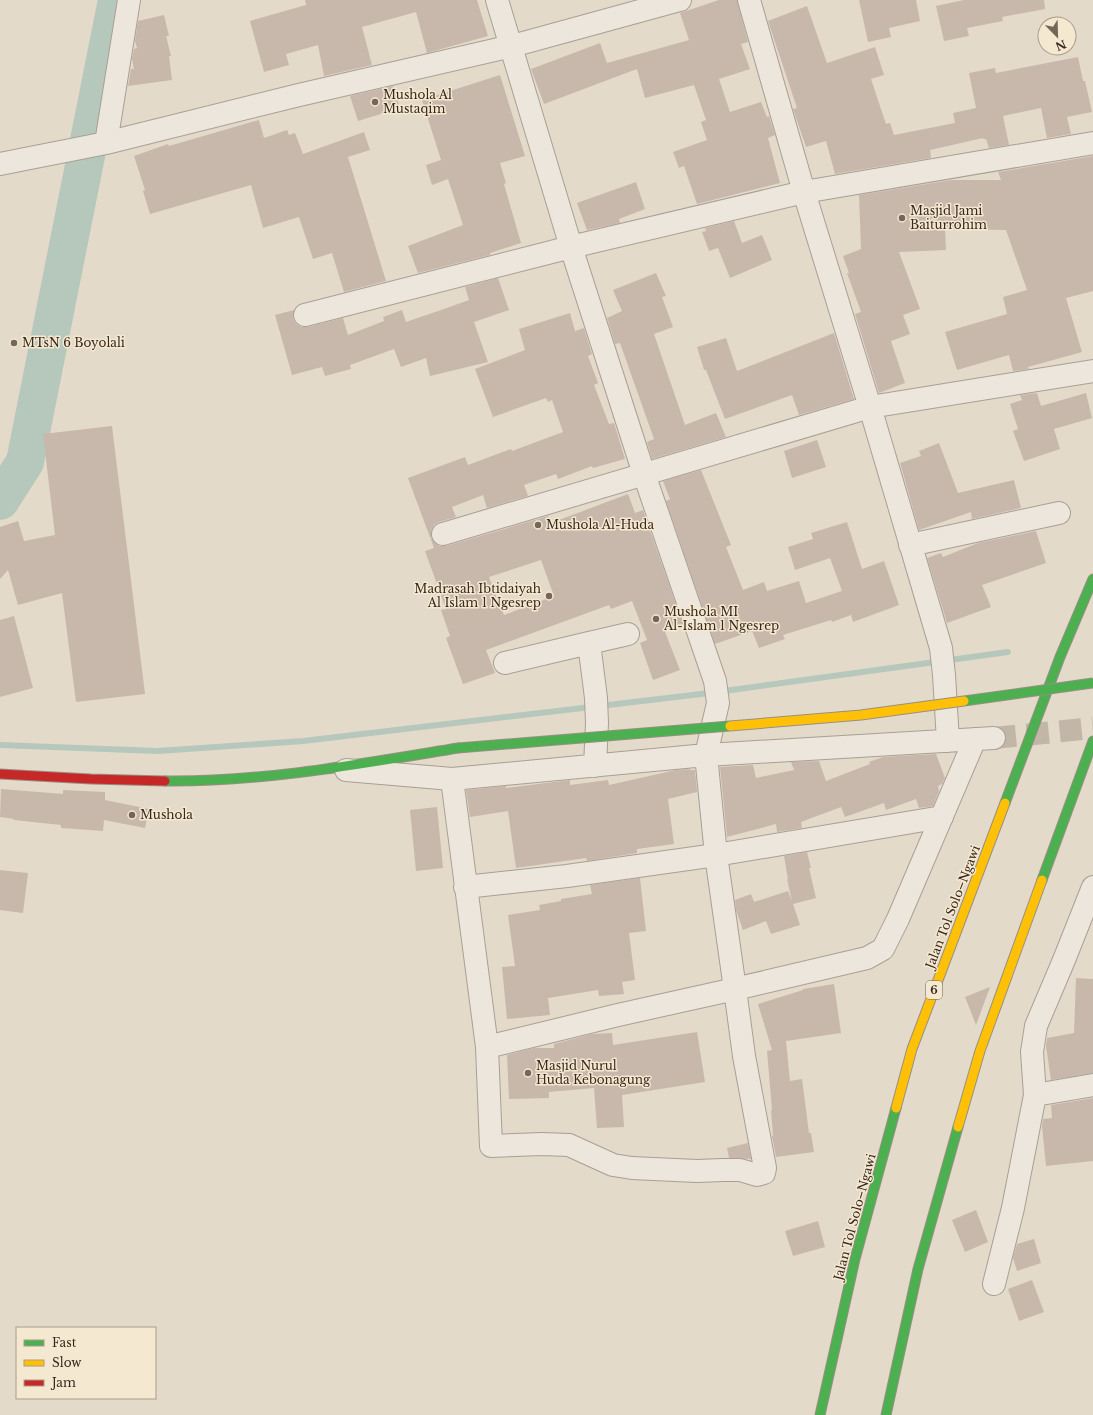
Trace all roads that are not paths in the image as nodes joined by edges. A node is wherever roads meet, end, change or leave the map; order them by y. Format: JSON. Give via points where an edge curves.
{"nodes":[{"id":1,"x":130,"y":0,"type":"edge"},
{"id":2,"x":497,"y":0,"type":"edge"},
{"id":3,"x":680,"y":0,"type":"edge"},
{"id":4,"x":749,"y":0,"type":"edge"},
{"id":5,"x":512,"y":46,"type":"junction"},
{"id":6,"x":1093,"y":143,"type":"edge"},
{"id":7,"x":103,"y":144,"type":"junction"},
{"id":8,"x":0,"y":164,"type":"edge"},
{"id":9,"x":804,"y":192,"type":"junction"},
{"id":10,"x":571,"y":247,"type":"junction"},
{"id":11,"x":305,"y":315,"type":"dead end"},
{"id":12,"x":1093,"y":371,"type":"edge"},
{"id":13,"x":870,"y":406,"type":"junction"},
{"id":14,"x":644,"y":474,"type":"junction"},
{"id":15,"x":1059,"y":513,"type":"dead end"},
{"id":16,"x":443,"y":534,"type":"dead end"},
{"id":17,"x":910,"y":545,"type":"junction"},
{"id":18,"x":1093,"y":579,"type":"edge"},
{"id":19,"x":628,"y":634,"type":"dead end"},
{"id":20,"x":589,"y":643,"type":"junction"},
{"id":21,"x":505,"y":663,"type":"dead end"},
{"id":22,"x":1093,"y":683,"type":"edge"},
{"id":23,"x":948,"y":741,"type":"junction"},
{"id":24,"x":1093,"y":741,"type":"edge"},
{"id":25,"x":706,"y":756,"type":"junction"},
{"id":26,"x":595,"y":766,"type":"junction"},
{"id":27,"x":330,"y":769,"type":"junction"},
{"id":28,"x":0,"y":774,"type":"edge"},
{"id":29,"x":452,"y":779,"type":"junction"},
{"id":30,"x":942,"y":817,"type":"junction"},
{"id":31,"x":716,"y":855,"type":"junction"},
{"id":32,"x":465,"y":887,"type":"junction"},
{"id":33,"x":1092,"y":892,"type":"edge"},
{"id":34,"x":735,"y":989,"type":"junction"},
{"id":35,"x":486,"y":1047,"type":"junction"},
{"id":36,"x":1093,"y":1084,"type":"edge"},
{"id":37,"x":1035,"y":1095,"type":"junction"},
{"id":38,"x":994,"y":1284,"type":"dead end"},
{"id":39,"x":820,"y":1415,"type":"edge"},
{"id":40,"x":886,"y":1415,"type":"edge"}],
"edges":[{"from":1,"to":7,"type":"street"},
{"from":2,"to":5,"type":"street"},
{"from":3,"to":5,"type":"street"},
{"from":4,"to":9,"type":"street"},
{"from":5,"to":7,"type":"street"},
{"from":5,"to":10,"type":"street"},
{"from":6,"to":9,"type":"street"},
{"from":7,"to":8,"type":"street"},
{"from":9,"to":10,"type":"street"},
{"from":9,"to":13,"type":"street"},
{"from":10,"to":11,"type":"street"},
{"from":10,"to":14,"type":"street"},
{"from":12,"to":13,"type":"street"},
{"from":13,"to":14,"type":"street"},
{"from":13,"to":17,"type":"street"},
{"from":14,"to":16,"type":"street"},
{"from":14,"to":25,"type":"street","via":[[715,681],[718,703]]},
{"from":15,"to":17,"type":"street"},
{"from":17,"to":23,"type":"street","via":[[940,648]]},
{"from":18,"to":39,"type":"main road","name":"Jalan Tol Solo–Ngawi","number":"6","via":[[1060,657],[912,1049],[855,1259]]},
{"from":19,"to":20,"type":"street"},
{"from":20,"to":21,"type":"street"},
{"from":20,"to":26,"type":"street","via":[[598,723]]},
{"from":22,"to":27,"type":"main road","bridge":true,"via":[[861,715],[458,748]]},
{"from":23,"to":25,"type":"street"},
{"from":23,"to":30,"type":"street","via":[[985,738]]},
{"from":24,"to":40,"type":"main road","via":[[980,1051],[918,1269]]},
{"from":25,"to":26,"type":"street"},
{"from":25,"to":31,"type":"street"},
{"from":26,"to":29,"type":"street"},
{"from":27,"to":28,"type":"main road","via":[[242,779],[150,781]]},
{"from":27,"to":29,"type":"street"},
{"from":29,"to":32,"type":"street"},
{"from":30,"to":31,"type":"street"},
{"from":30,"to":34,"type":"street","via":[[898,919],[882,949],[867,958]]},
{"from":31,"to":32,"type":"street"},
{"from":31,"to":34,"type":"street"},
{"from":32,"to":35,"type":"street"},
{"from":33,"to":37,"type":"street","via":[[1036,1026],[1032,1052]]},
{"from":34,"to":35,"type":"street"},
{"from":34,"to":35,"type":"street","via":[[744,1056],[765,1168],[761,1174],[740,1170],[632,1168],[613,1165],[568,1145],[491,1146]]},
{"from":36,"to":37,"type":"street"},
{"from":37,"to":38,"type":"street"}]}
